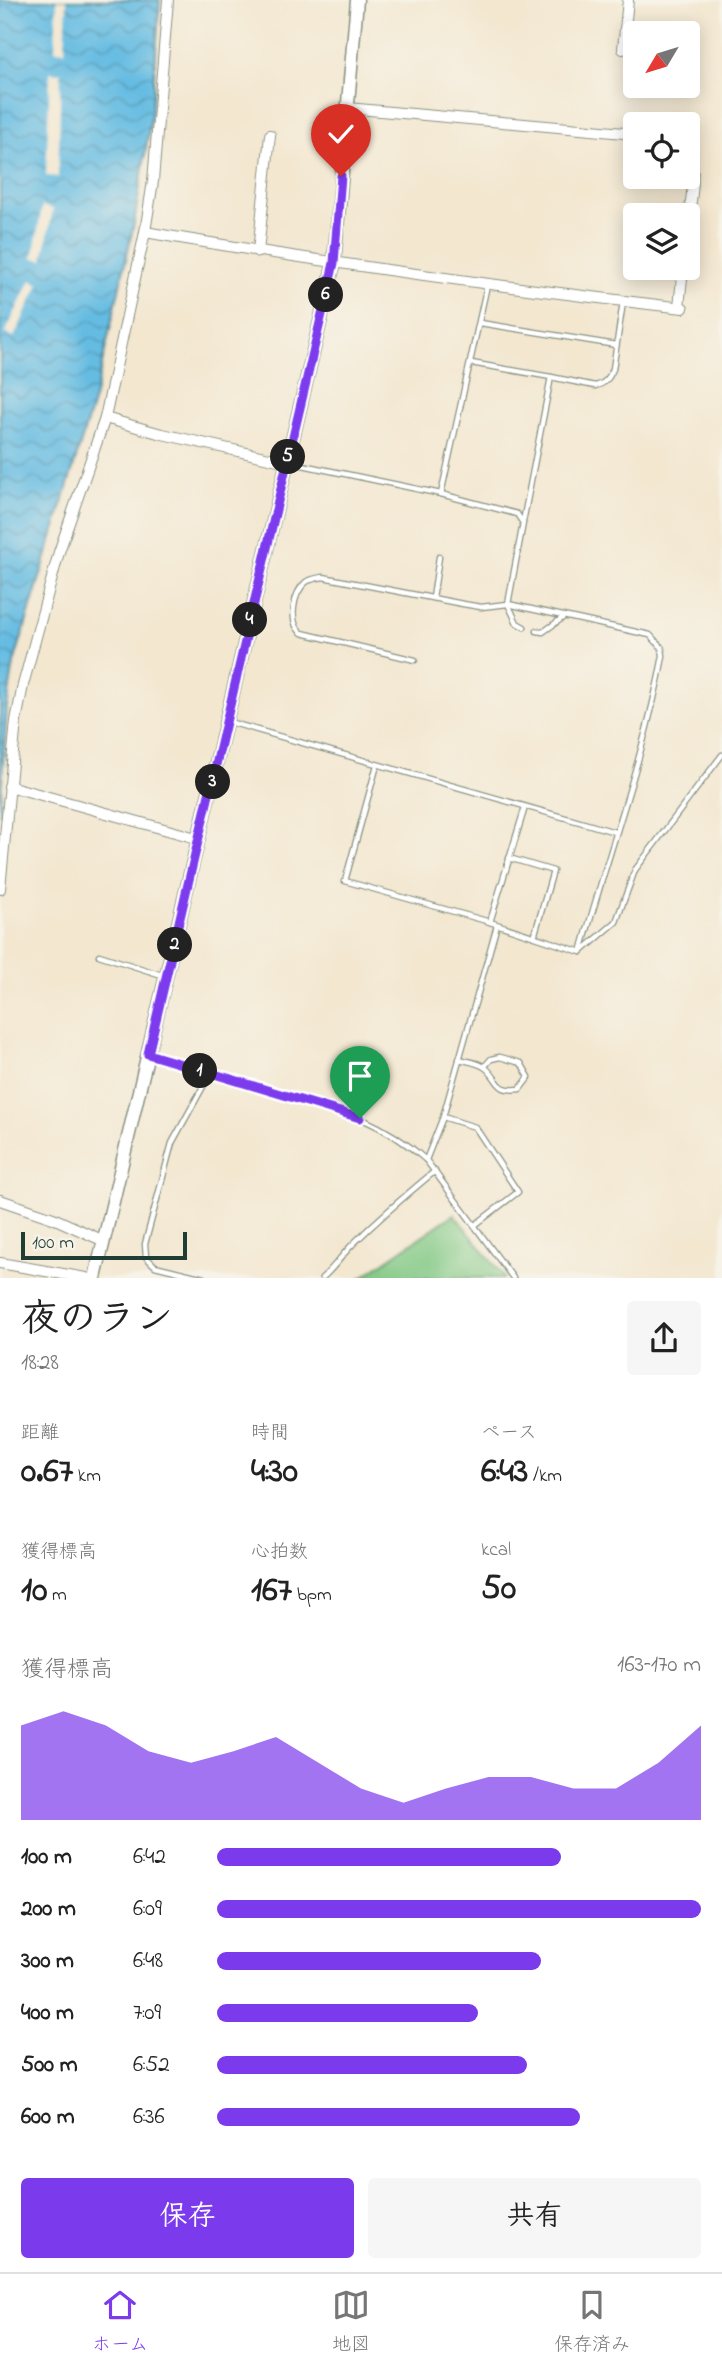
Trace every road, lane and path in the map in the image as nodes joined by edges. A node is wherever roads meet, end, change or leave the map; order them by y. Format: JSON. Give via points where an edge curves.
{"nodes":[{"id":1,"x":167,"y":0,"type":"edge"},
{"id":2,"x":357,"y":0,"type":"edge"},
{"id":3,"x":628,"y":0,"type":"edge"},
{"id":4,"x":626,"y":21,"type":"edge"},
{"id":5,"x":347,"y":108,"type":"junction"},
{"id":6,"x":623,"y":133,"type":"edge"},
{"id":7,"x":271,"y":135,"type":"dead end"},
{"id":8,"x":145,"y":232,"type":"junction"},
{"id":9,"x":258,"y":252,"type":"junction"},
{"id":10,"x":334,"y":263,"type":"junction"},
{"id":11,"x":682,"y":280,"type":"edge"},
{"id":12,"x":487,"y":285,"type":"junction"},
{"id":13,"x":623,"y":302,"type":"junction"},
{"id":14,"x":480,"y":323,"type":"junction"},
{"id":15,"x":616,"y":345,"type":"junction"},
{"id":16,"x":471,"y":363,"type":"junction"},
{"id":17,"x":551,"y":377,"type":"junction"},
{"id":18,"x":105,"y":418,"type":"junction"},
{"id":19,"x":287,"y":462,"type":"junction"},
{"id":20,"x":441,"y":494,"type":"junction"},
{"id":21,"x":523,"y":523,"type":"junction"},
{"id":22,"x":439,"y":557,"type":"dead end"},
{"id":23,"x":433,"y":598,"type":"junction"},
{"id":24,"x":508,"y":604,"type":"junction"},
{"id":25,"x":565,"y":617,"type":"junction"},
{"id":26,"x":524,"y":627,"type":"dead end"},
{"id":27,"x":537,"y":631,"type":"dead end"},
{"id":28,"x":415,"y":660,"type":"dead end"},
{"id":29,"x":226,"y":722,"type":"junction"},
{"id":30,"x":722,"y":755,"type":"edge"},
{"id":31,"x":377,"y":765,"type":"junction"},
{"id":32,"x":9,"y":786,"type":"junction"},
{"id":33,"x":525,"y":807,"type":"junction"},
{"id":34,"x":615,"y":832,"type":"junction"},
{"id":35,"x":200,"y":839,"type":"junction"},
{"id":36,"x":509,"y":858,"type":"junction"},
{"id":37,"x":0,"y":889,"type":"edge"},
{"id":38,"x":490,"y":922,"type":"junction"},
{"id":39,"x":497,"y":925,"type":"junction"},
{"id":40,"x":534,"y":937,"type":"junction"},
{"id":41,"x":581,"y":952,"type":"junction"},
{"id":42,"x":99,"y":955,"type":"dead end"},
{"id":43,"x":167,"y":977,"type":"junction"},
{"id":44,"x":148,"y":1054,"type":"junction"},
{"id":45,"x":459,"y":1059,"type":"junction"},
{"id":46,"x":485,"y":1066,"type":"junction"},
{"id":47,"x":210,"y":1074,"type":"junction"},
{"id":48,"x":443,"y":1117,"type":"junction"},
{"id":49,"x":426,"y":1160,"type":"junction"},
{"id":50,"x":435,"y":1171,"type":"junction"},
{"id":51,"x":0,"y":1200,"type":"edge"},
{"id":52,"x":475,"y":1225,"type":"junction"},
{"id":53,"x":104,"y":1241,"type":"junction"},
{"id":54,"x":0,"y":1263,"type":"edge"},
{"id":55,"x":86,"y":1278,"type":"edge"},
{"id":56,"x":95,"y":1278,"type":"edge"},
{"id":57,"x":204,"y":1278,"type":"edge"},
{"id":58,"x":323,"y":1278,"type":"edge"},
{"id":59,"x":513,"y":1278,"type":"edge"}],
"edges":[{"from":1,"to":8,"type":"street"},
{"from":2,"to":5,"type":"main road"},
{"from":3,"to":4,"type":"street"},
{"from":5,"to":6,"type":"street"},
{"from":5,"to":10,"type":"main road"},
{"from":7,"to":9,"type":"street"},
{"from":8,"to":9,"type":"street"},
{"from":8,"to":18,"type":"street"},
{"from":9,"to":10,"type":"street"},
{"from":10,"to":12,"type":"street"},
{"from":10,"to":19,"type":"main road"},
{"from":11,"to":13,"type":"street","via":[[681,308]]},
{"from":12,"to":13,"type":"street"},
{"from":12,"to":14,"type":"lane"},
{"from":13,"to":15,"type":"lane"},
{"from":14,"to":15,"type":"lane"},
{"from":14,"to":16,"type":"lane"},
{"from":15,"to":17,"type":"lane","via":[[613,369],[601,385]]},
{"from":16,"to":17,"type":"lane"},
{"from":16,"to":20,"type":"lane"},
{"from":17,"to":21,"type":"lane"},
{"from":18,"to":19,"type":"street"},
{"from":18,"to":32,"type":"street","via":[[58,552],[23,684]]},
{"from":19,"to":20,"type":"lane"},
{"from":19,"to":29,"type":"main road"},
{"from":20,"to":21,"type":"lane","via":[[508,510]]},
{"from":21,"to":24,"type":"lane"},
{"from":22,"to":23,"type":"lane"},
{"from":23,"to":24,"type":"lane","via":[[481,607]]},
{"from":23,"to":28,"type":"lane","via":[[323,577],[312,579],[299,591],[292,619],[302,634]]},
{"from":24,"to":25,"type":"lane"},
{"from":24,"to":26,"type":"lane"},
{"from":25,"to":27,"type":"lane","via":[[543,632]]},
{"from":25,"to":34,"type":"lane","via":[[650,635],[662,648],[651,718]]},
{"from":29,"to":31,"type":"lane"},
{"from":29,"to":35,"type":"main road"},
{"from":30,"to":41,"type":"lane","via":[[635,870],[616,922]]},
{"from":31,"to":33,"type":"lane"},
{"from":31,"to":38,"type":"lane","via":[[345,881]]},
{"from":32,"to":35,"type":"street"},
{"from":32,"to":37,"type":"street"},
{"from":33,"to":34,"type":"lane"},
{"from":33,"to":36,"type":"lane"},
{"from":34,"to":41,"type":"lane"},
{"from":35,"to":43,"type":"main road"},
{"from":36,"to":38,"type":"lane"},
{"from":36,"to":40,"type":"lane","via":[[553,871]]},
{"from":38,"to":39,"type":"lane"},
{"from":39,"to":40,"type":"lane"},
{"from":39,"to":45,"type":"lane"},
{"from":40,"to":41,"type":"lane"},
{"from":42,"to":43,"type":"lane"},
{"from":43,"to":44,"type":"main road"},
{"from":44,"to":47,"type":"lane"},
{"from":44,"to":53,"type":"main road"},
{"from":45,"to":46,"type":"lane"},
{"from":45,"to":48,"type":"lane"},
{"from":46,"to":46,"type":"lane","via":[[499,1086],[516,1090],[528,1081],[521,1063],[495,1057]]},
{"from":47,"to":49,"type":"lane","via":[[360,1118],[382,1127]]},
{"from":47,"to":57,"type":"lane","via":[[172,1143],[145,1244],[146,1257],[155,1266]]},
{"from":48,"to":49,"type":"lane"},
{"from":48,"to":52,"type":"lane","via":[[475,1127],[518,1192]]},
{"from":49,"to":50,"type":"lane"},
{"from":50,"to":52,"type":"lane"},
{"from":50,"to":58,"type":"lane","via":[[373,1224]]},
{"from":51,"to":53,"type":"street"},
{"from":52,"to":59,"type":"lane"},
{"from":53,"to":56,"type":"main road"},
{"from":54,"to":55,"type":"street"}]}
